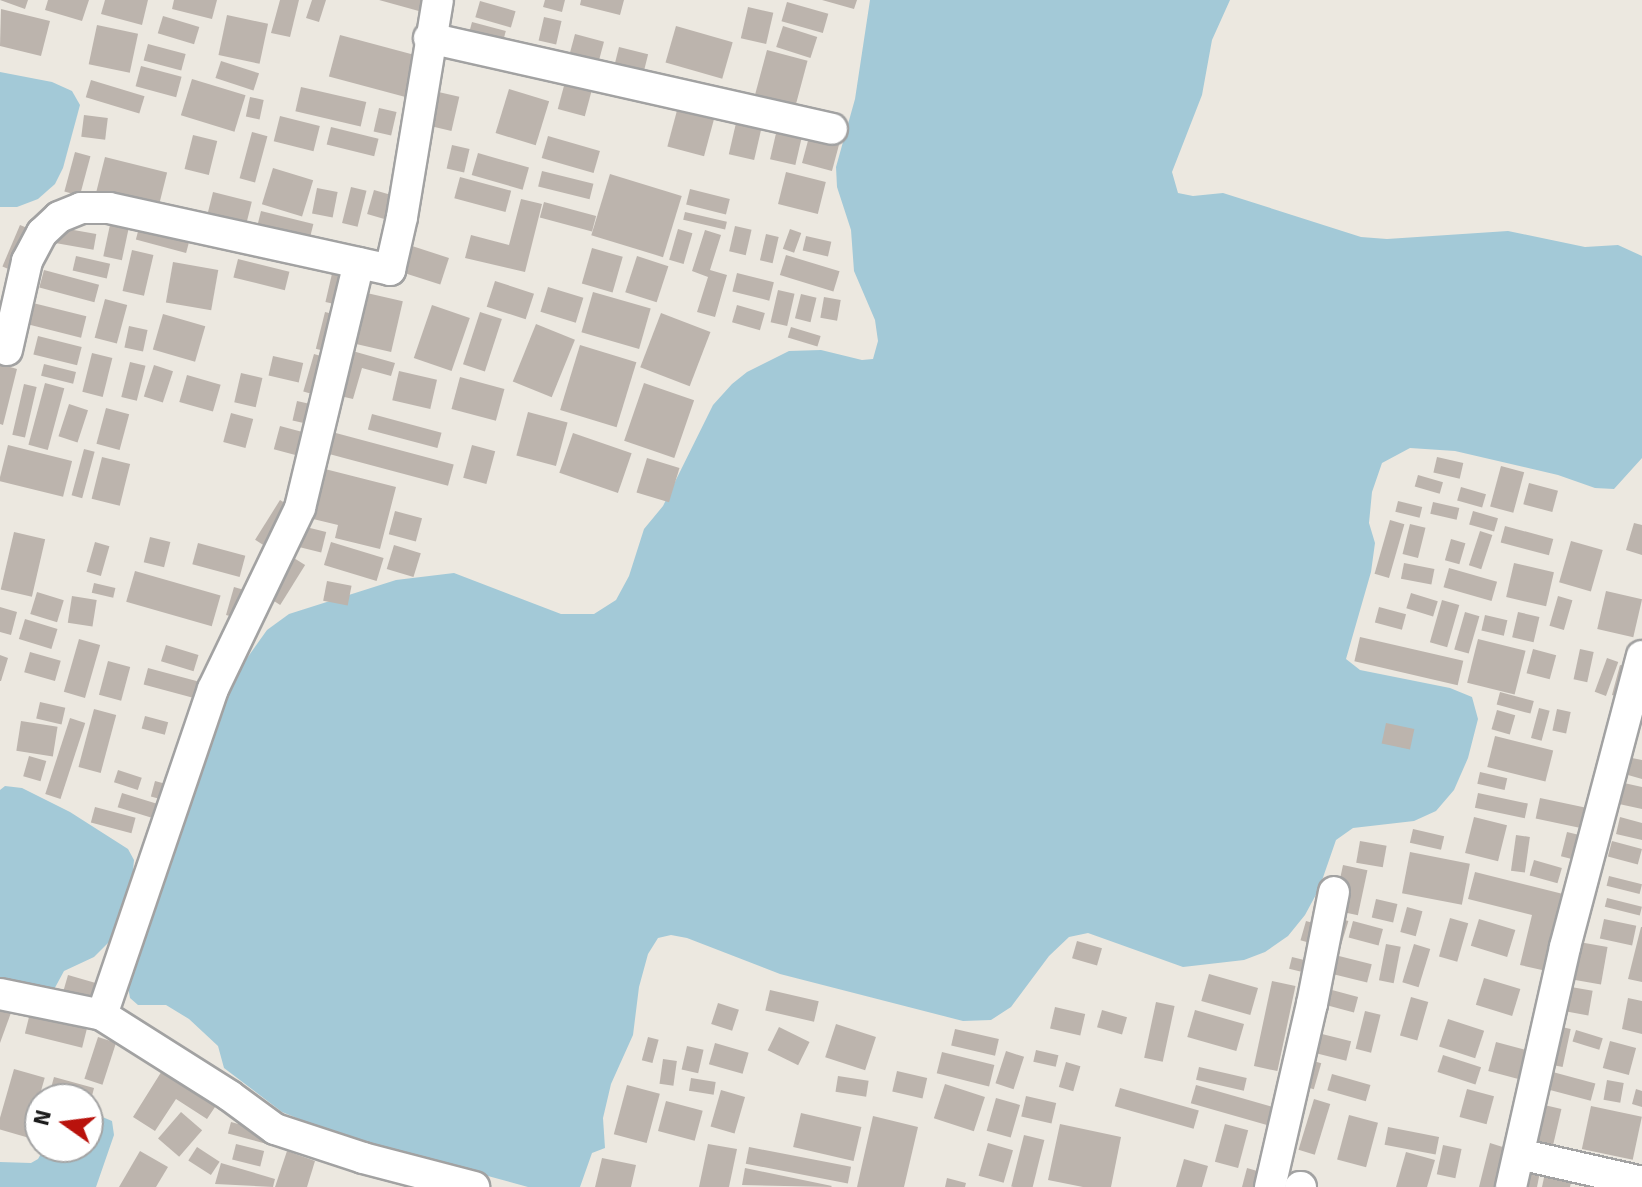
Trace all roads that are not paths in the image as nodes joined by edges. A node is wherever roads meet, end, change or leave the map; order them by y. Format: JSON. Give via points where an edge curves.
{"nodes":[{"id":1,"x":438,"y":0,"type":"edge"},
{"id":2,"x":429,"y":38,"type":"junction"},
{"id":3,"x":832,"y":129,"type":"dead end"},
{"id":4,"x":359,"y":263,"type":"junction"},
{"id":5,"x":7,"y":350,"type":"dead end"},
{"id":6,"x":1642,"y":656,"type":"edge"},
{"id":7,"x":1334,"y":892,"type":"dead end"},
{"id":8,"x":0,"y":994,"type":"edge"},
{"id":9,"x":102,"y":1015,"type":"junction"},
{"id":10,"x":1519,"y":1154,"type":"junction"},
{"id":11,"x":378,"y":1175,"type":"edge"},
{"id":12,"x":1642,"y":1182,"type":"edge"},
{"id":13,"x":474,"y":1187,"type":"edge"},
{"id":14,"x":1270,"y":1187,"type":"edge"},
{"id":15,"x":1511,"y":1187,"type":"edge"}],
"edges":[{"from":1,"to":2,"type":"street"},
{"from":2,"to":3,"type":"street"},
{"from":2,"to":4,"type":"street","via":[[390,270]]},
{"from":4,"to":5,"type":"street","via":[[109,208],[81,208],[59,217],[42,233],[27,261]]},
{"from":4,"to":9,"type":"street","via":[[300,508],[213,689]]},
{"from":6,"to":10,"type":"street","via":[[1565,947]]},
{"from":7,"to":14,"type":"street"},
{"from":8,"to":9,"type":"street"},
{"from":9,"to":11,"type":"street","via":[[275,1129]]},
{"from":10,"to":12,"type":"street"},
{"from":10,"to":15,"type":"street"},
{"from":11,"to":13,"type":"street"}]}
